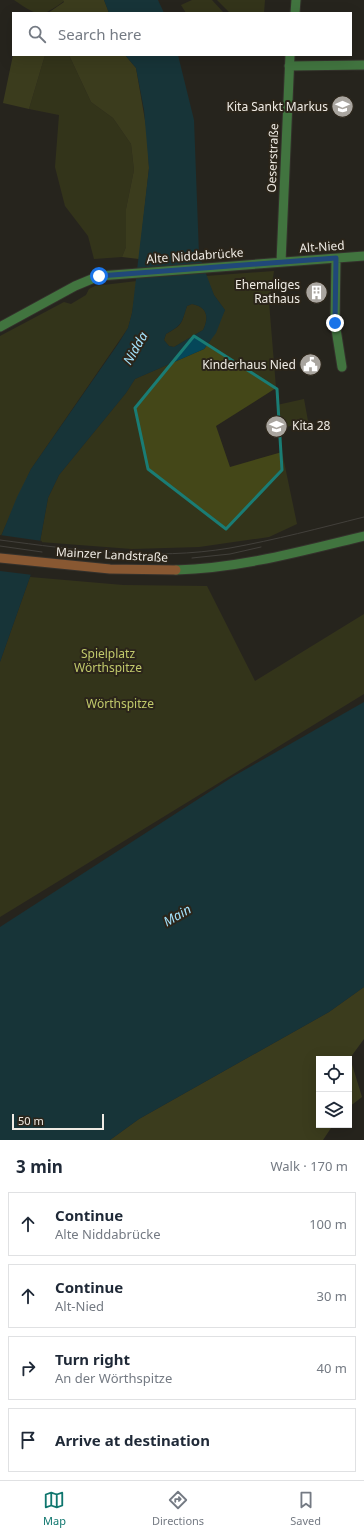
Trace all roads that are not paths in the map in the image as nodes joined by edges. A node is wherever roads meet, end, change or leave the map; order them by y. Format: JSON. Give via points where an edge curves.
{"nodes":[{"id":1,"x":296,"y":0,"type":"edge"},
{"id":2,"x":295,"y":12,"type":"edge"},
{"id":3,"x":290,"y":56,"type":"edge"},
{"id":4,"x":364,"y":65,"type":"edge"},
{"id":5,"x":289,"y":66,"type":"junction"},
{"id":6,"x":364,"y":256,"type":"edge"},
{"id":7,"x":336,"y":258,"type":"junction"},
{"id":8,"x":281,"y":262,"type":"junction"},
{"id":9,"x":0,"y":327,"type":"edge"},
{"id":10,"x":342,"y":367,"type":"dead end"},
{"id":11,"x":364,"y":536,"type":"edge"},
{"id":12,"x":0,"y":558,"type":"edge"}],
"edges":[{"from":1,"to":2,"type":"main road"},
{"from":3,"to":5,"type":"main road","name":"Oeserstraße"},
{"from":4,"to":5,"type":"main road"},
{"from":5,"to":8,"type":"main road","name":"Oeserstraße"},
{"from":6,"to":7,"type":"main road","name":"Alt-Nied"},
{"from":7,"to":8,"type":"main road","name":"Alt-Nied"},
{"from":7,"to":10,"type":"main road","via":[[335,323]]},
{"from":8,"to":9,"type":"main road","name":"Alte Niddabrücke","via":[[110,274],[89,279]]},
{"from":11,"to":12,"type":"main road","name":"Mainzer Landstraße","via":[[261,560],[202,569],[150,571]]}]}
